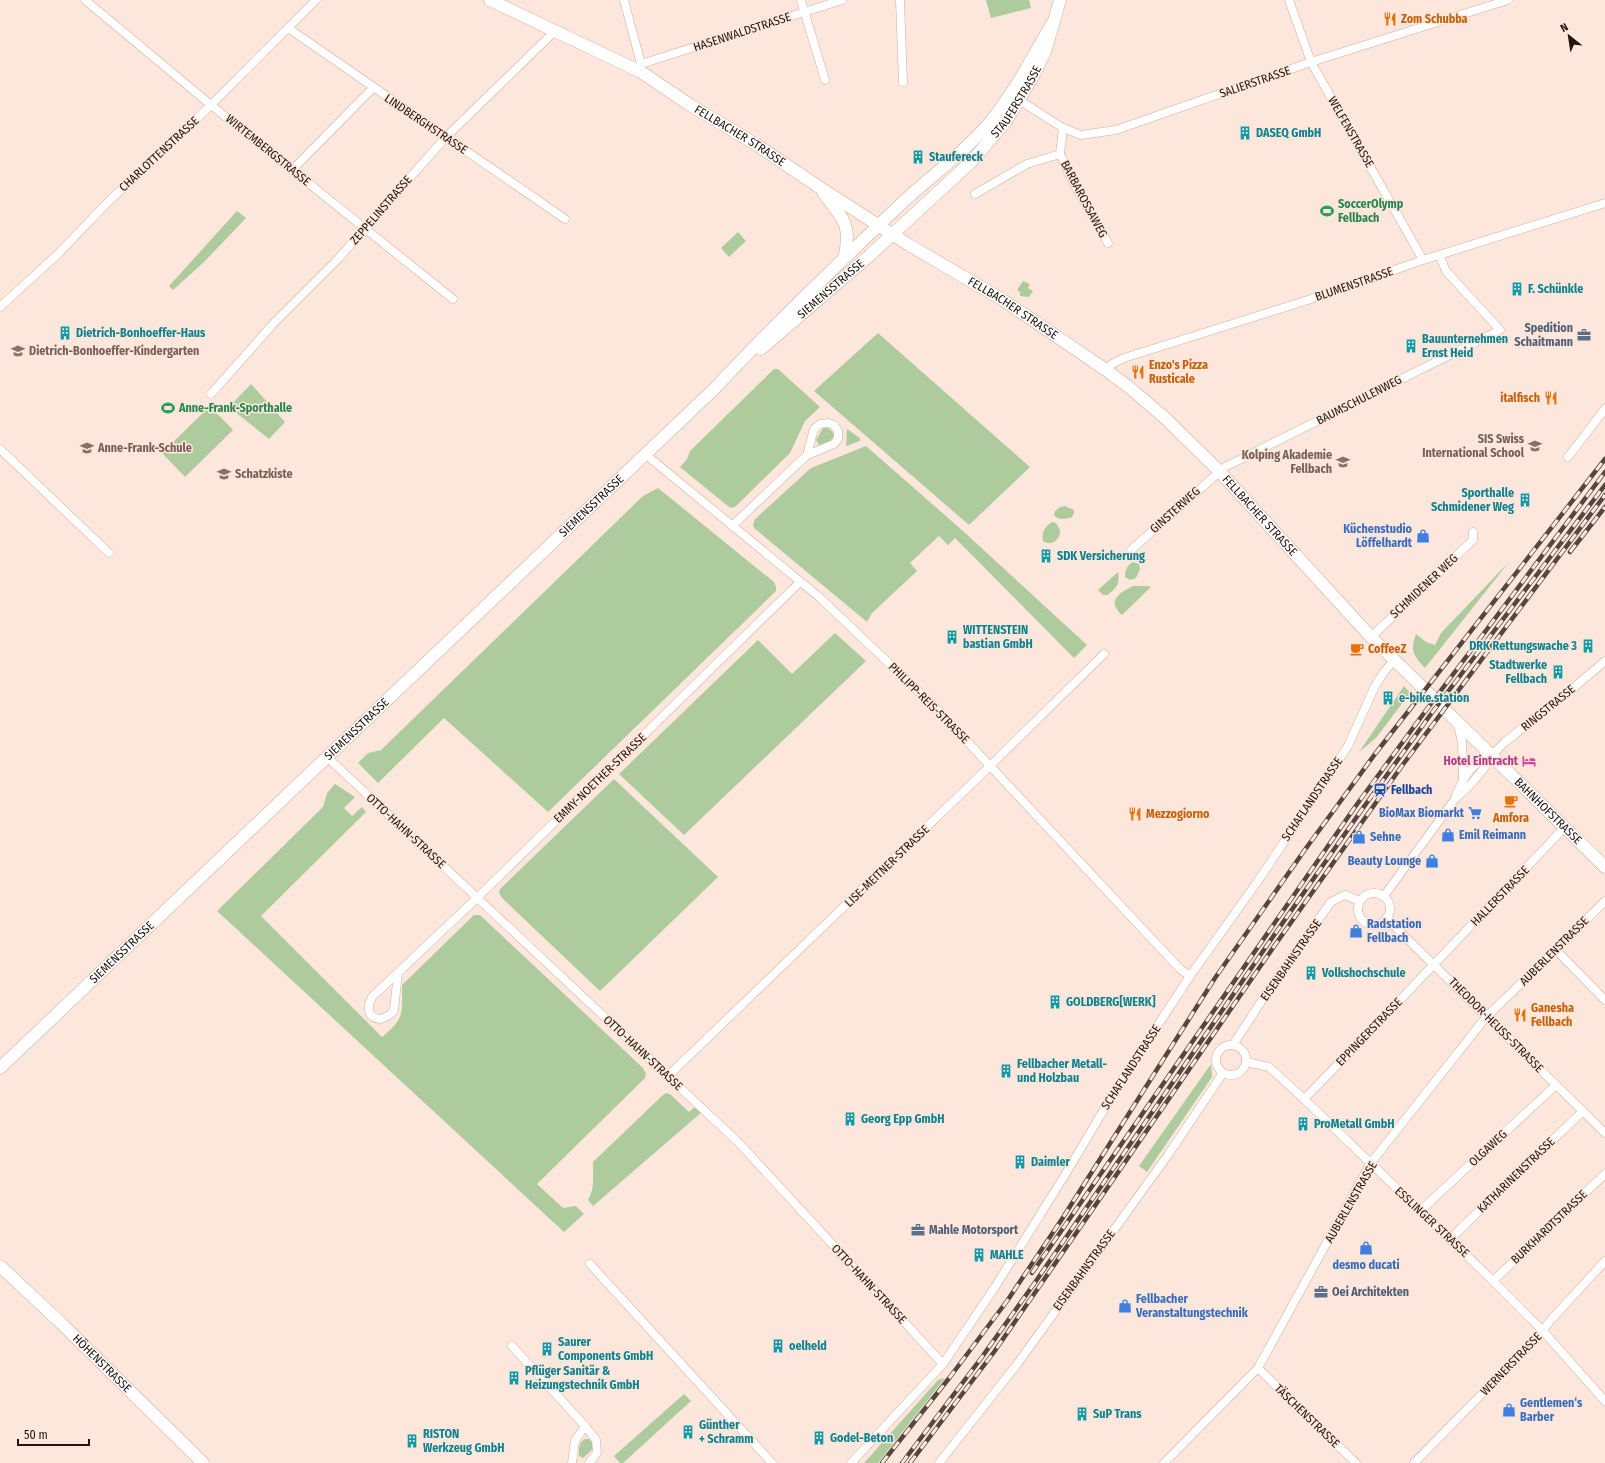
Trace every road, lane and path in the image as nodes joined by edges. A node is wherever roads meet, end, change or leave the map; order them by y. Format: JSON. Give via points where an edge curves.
{"nodes":[{"id":1,"x":85,"y":0,"type":"edge"},
{"id":2,"x":316,"y":0,"type":"edge"},
{"id":3,"x":490,"y":0,"type":"edge"},
{"id":4,"x":624,"y":0,"type":"edge"},
{"id":5,"x":801,"y":0,"type":"edge"},
{"id":6,"x":842,"y":0,"type":"edge"},
{"id":7,"x":900,"y":0,"type":"edge"},
{"id":8,"x":1060,"y":0,"type":"edge"},
{"id":9,"x":1289,"y":0,"type":"edge"},
{"id":10,"x":1508,"y":0,"type":"edge"},
{"id":11,"x":804,"y":12,"type":"junction"},
{"id":12,"x":288,"y":28,"type":"junction"},
{"id":13,"x":555,"y":31,"type":"junction"},
{"id":14,"x":1311,"y":62,"type":"junction"},
{"id":15,"x":641,"y":68,"type":"junction"},
{"id":16,"x":825,"y":80,"type":"dead end"},
{"id":17,"x":903,"y":82,"type":"dead end"},
{"id":18,"x":373,"y":88,"type":"junction"},
{"id":19,"x":1015,"y":97,"type":"junction"},
{"id":20,"x":211,"y":105,"type":"junction"},
{"id":21,"x":1063,"y":128,"type":"junction"},
{"id":22,"x":446,"y":137,"type":"junction"},
{"id":23,"x":1060,"y":154,"type":"junction"},
{"id":24,"x":292,"y":170,"type":"junction"},
{"id":25,"x":819,"y":187,"type":"junction"},
{"id":26,"x":975,"y":194,"type":"dead end"},
{"id":27,"x":1605,"y":203,"type":"edge"},
{"id":28,"x":565,"y":219,"type":"dead end"},
{"id":29,"x":879,"y":224,"type":"junction"},
{"id":30,"x":366,"y":227,"type":"junction"},
{"id":31,"x":892,"y":234,"type":"junction"},
{"id":32,"x":1108,"y":243,"type":"dead end"},
{"id":33,"x":1439,"y":255,"type":"junction"},
{"id":34,"x":844,"y":258,"type":"junction"},
{"id":35,"x":1423,"y":260,"type":"junction"},
{"id":36,"x":453,"y":298,"type":"dead end"},
{"id":37,"x":0,"y":307,"type":"edge"},
{"id":38,"x":1106,"y":370,"type":"junction"},
{"id":39,"x":713,"y":390,"type":"junction"},
{"id":40,"x":211,"y":394,"type":"dead end"},
{"id":41,"x":1605,"y":409,"type":"edge"},
{"id":42,"x":0,"y":449,"type":"edge"},
{"id":43,"x":645,"y":454,"type":"junction"},
{"id":44,"x":807,"y":455,"type":"junction"},
{"id":45,"x":1568,"y":457,"type":"dead end"},
{"id":46,"x":1219,"y":471,"type":"junction"},
{"id":47,"x":732,"y":526,"type":"junction"},
{"id":48,"x":1473,"y":532,"type":"dead end"},
{"id":49,"x":1131,"y":550,"type":"dead end"},
{"id":50,"x":109,"y":553,"type":"dead end"},
{"id":51,"x":800,"y":582,"type":"junction"},
{"id":52,"x":1371,"y":637,"type":"junction"},
{"id":53,"x":1104,"y":654,"type":"dead end"},
{"id":54,"x":1395,"y":659,"type":"junction"},
{"id":55,"x":1605,"y":661,"type":"edge"},
{"id":56,"x":1457,"y":721,"type":"junction"},
{"id":57,"x":1491,"y":756,"type":"junction"},
{"id":58,"x":327,"y":757,"type":"junction"},
{"id":59,"x":991,"y":765,"type":"junction"},
{"id":60,"x":1463,"y":779,"type":"junction"},
{"id":61,"x":1455,"y":798,"type":"junction"},
{"id":62,"x":1565,"y":827,"type":"junction"},
{"id":63,"x":1605,"y":867,"type":"edge"},
{"id":64,"x":1384,"y":896,"type":"junction"},
{"id":65,"x":477,"y":898,"type":"junction"},
{"id":66,"x":1360,"y":901,"type":"junction"},
{"id":67,"x":1605,"y":901,"type":"edge"},
{"id":68,"x":1386,"y":918,"type":"junction"},
{"id":69,"x":1556,"y":950,"type":"junction"},
{"id":70,"x":1434,"y":964,"type":"junction"},
{"id":71,"x":398,"y":973,"type":"junction"},
{"id":72,"x":1190,"y":976,"type":"junction"},
{"id":73,"x":1605,"y":1000,"type":"edge"},
{"id":74,"x":1486,"y":1017,"type":"junction"},
{"id":75,"x":1233,"y":1045,"type":"junction"},
{"id":76,"x":1246,"y":1062,"type":"junction"},
{"id":77,"x":0,"y":1068,"type":"edge"},
{"id":78,"x":1223,"y":1073,"type":"junction"},
{"id":79,"x":668,"y":1076,"type":"junction"},
{"id":80,"x":1556,"y":1085,"type":"junction"},
{"id":81,"x":1304,"y":1099,"type":"junction"},
{"id":82,"x":1583,"y":1111,"type":"junction"},
{"id":83,"x":1605,"y":1133,"type":"edge"},
{"id":84,"x":1370,"y":1164,"type":"junction"},
{"id":85,"x":1605,"y":1174,"type":"edge"},
{"id":86,"x":1420,"y":1211,"type":"junction"},
{"id":87,"x":1450,"y":1240,"type":"junction"},
{"id":88,"x":1605,"y":1261,"type":"edge"},
{"id":89,"x":590,"y":1264,"type":"dead end"},
{"id":90,"x":0,"y":1266,"type":"edge"},
{"id":91,"x":1494,"y":1281,"type":"junction"},
{"id":92,"x":1543,"y":1331,"type":"junction"},
{"id":93,"x":512,"y":1346,"type":"dead end"},
{"id":94,"x":943,"y":1364,"type":"junction"},
{"id":95,"x":1258,"y":1368,"type":"junction"},
{"id":96,"x":1605,"y":1401,"type":"edge"},
{"id":97,"x":585,"y":1426,"type":"junction"},
{"id":98,"x":203,"y":1463,"type":"edge"},
{"id":99,"x":572,"y":1463,"type":"edge"},
{"id":100,"x":589,"y":1463,"type":"edge"},
{"id":101,"x":772,"y":1463,"type":"edge"},
{"id":102,"x":851,"y":1463,"type":"edge"},
{"id":103,"x":940,"y":1463,"type":"edge"},
{"id":104,"x":1164,"y":1463,"type":"edge"},
{"id":105,"x":1356,"y":1463,"type":"edge"},
{"id":106,"x":1414,"y":1463,"type":"edge"}],
"edges":[{"from":1,"to":20,"type":"street","name":"WIRTEMBERGSTRASSE"},
{"from":2,"to":12,"type":"street","name":"CHARLOTTENSTRASSE"},
{"from":3,"to":13,"type":"main road","name":"FELLBACHER STRASSE"},
{"from":4,"to":15,"type":"street"},
{"from":5,"to":11,"type":"street"},
{"from":6,"to":11,"type":"street","name":"HASENWALDSTRASSE"},
{"from":7,"to":17,"type":"street"},
{"from":8,"to":19,"type":"main road","name":"STAUFERSTRASSE","via":[[1052,24]]},
{"from":9,"to":14,"type":"street","name":"WELFENSTRASSE"},
{"from":10,"to":14,"type":"street","name":"SALIERSTRASSE"},
{"from":11,"to":15,"type":"street","name":"HASENWALDSTRASSE"},
{"from":11,"to":16,"type":"street"},
{"from":12,"to":18,"type":"street","name":"LINDBERGHSTRASSE"},
{"from":12,"to":20,"type":"street","name":"CHARLOTTENSTRASSE"},
{"from":13,"to":15,"type":"main road","name":"FELLBACHER STRASSE"},
{"from":13,"to":22,"type":"street","name":"ZEPPELINSTRASSE"},
{"from":14,"to":21,"type":"street","name":"SALIERSTRASSE","via":[[1116,130],[1081,135]]},
{"from":14,"to":35,"type":"street","name":"WELFENSTRASSE"},
{"from":15,"to":25,"type":"main road","name":"FELLBACHER STRASSE","via":[[690,105],[757,145]]},
{"from":18,"to":22,"type":"street","name":"LINDBERGHSTRASSE"},
{"from":18,"to":24,"type":"street"},
{"from":19,"to":21,"type":"street","name":"SALIERSTRASSE"},
{"from":19,"to":29,"type":"main road","name":"STAUFERSTRASSE","via":[[964,149]]},
{"from":19,"to":31,"type":"main road","name":"STAUFERSTRASSE","via":[[1006,121],[972,161]]},
{"from":20,"to":24,"type":"street","name":"WIRTEMBERGSTRASSE"},
{"from":20,"to":37,"type":"street","name":"CHARLOTTENSTRASSE"},
{"from":21,"to":23,"type":"street","name":"BARBAROSSAWEG"},
{"from":22,"to":28,"type":"street","name":"LINDBERGHSTRASSE"},
{"from":22,"to":30,"type":"street","name":"ZEPPELINSTRASSE"},
{"from":23,"to":26,"type":"street","name":"BARBAROSSAWEG","via":[[1027,164]]},
{"from":23,"to":32,"type":"street","name":"BARBAROSSAWEG"},
{"from":24,"to":30,"type":"street","name":"WIRTEMBERGSTRASSE"},
{"from":25,"to":29,"type":"main road","name":"FELLBACHER STRASSE"},
{"from":25,"to":34,"type":"main road","via":[[845,222],[848,237]]},
{"from":27,"to":33,"type":"street","name":"BLUMENSTRASSE"},
{"from":29,"to":31,"type":"main road","name":"FELLBACHER STRASSE"},
{"from":29,"to":34,"type":"main road","name":"SIEMENSSTRASSE"},
{"from":30,"to":36,"type":"street","name":"WIRTEMBERGSTRASSE"},
{"from":30,"to":40,"type":"street","name":"ZEPPELINSTRASSE","via":[[263,335]]},
{"from":31,"to":38,"type":"main road","name":"FELLBACHER STRASSE","via":[[979,284]]},
{"from":31,"to":39,"type":"main road","name":"SIEMENSSTRASSE"},
{"from":33,"to":35,"type":"street","name":"BLUMENSTRASSE"},
{"from":33,"to":46,"type":"street","name":"BAUMSCHULENWEG","via":[[1446,271],[1500,330]]},
{"from":34,"to":39,"type":"main road","name":"SIEMENSSTRASSE"},
{"from":35,"to":38,"type":"street","name":"BLUMENSTRASSE","via":[[1302,302],[1124,358]]},
{"from":38,"to":46,"type":"main road","name":"FELLBACHER STRASSE","via":[[1165,418]]},
{"from":39,"to":43,"type":"main road","name":"SIEMENSSTRASSE"},
{"from":41,"to":45,"type":"street"},
{"from":42,"to":50,"type":"street"},
{"from":43,"to":47,"type":"street","name":"PHILIPP-REIS-STRASSE"},
{"from":43,"to":58,"type":"main road","name":"SIEMENSSTRASSE"},
{"from":44,"to":44,"type":"street","via":[[834,444],[838,439],[838,431],[834,425],[820,424],[814,429]]},
{"from":44,"to":47,"type":"street"},
{"from":46,"to":49,"type":"street","name":"GINSTERWEG"},
{"from":46,"to":52,"type":"main road","name":"FELLBACHER STRASSE"},
{"from":47,"to":51,"type":"street","name":"PHILIPP-REIS-STRASSE"},
{"from":48,"to":52,"type":"street","name":"SCHMIDENER WEG","via":[[1473,540]]},
{"from":51,"to":59,"type":"street","name":"PHILIPP-REIS-STRASSE","via":[[934,706]]},
{"from":51,"to":65,"type":"street","name":"EMMY-NOETHER-STRASSE"},
{"from":52,"to":54,"type":"main road","name":"FELLBACHER STRASSE"},
{"from":53,"to":59,"type":"street","name":"LISE-MEITNER-STRASSE"},
{"from":54,"to":56,"type":"main road","name":"FELLBACHER STRASSE"},
{"from":54,"to":72,"type":"street","name":"SCHAFLANDSTRASSE","via":[[1375,686],[1348,746],[1258,881]]},
{"from":55,"to":57,"type":"street","name":"RINGSTRASSE"},
{"from":56,"to":57,"type":"main road","name":"FELLBACHER STRASSE"},
{"from":56,"to":60,"type":"street","via":[[1462,741]]},
{"from":57,"to":60,"type":"street","via":[[1478,761]]},
{"from":57,"to":61,"type":"street","via":[[1483,770]]},
{"from":57,"to":62,"type":"main road","name":"BAHNHOFSTRASSE"},
{"from":58,"to":65,"type":"street","name":"OTTO-HAHN-STRASSE"},
{"from":58,"to":77,"type":"main road","name":"SIEMENSSTRASSE"},
{"from":59,"to":72,"type":"street","name":"PHILIPP-REIS-STRASSE","via":[[1180,969]]},
{"from":59,"to":79,"type":"street","name":"LISE-MEITNER-STRASSE"},
{"from":60,"to":61,"type":"street"},
{"from":61,"to":64,"type":"street"},
{"from":62,"to":63,"type":"main road","name":"BAHNHOFSTRASSE"},
{"from":62,"to":70,"type":"street","name":"HALLERSTRASSE"},
{"from":64,"to":66,"type":"street","via":[[1369,893]]},
{"from":64,"to":68,"type":"street","via":[[1389,906]]},
{"from":65,"to":71,"type":"street","name":"EMMY-NOETHER-STRASSE"},
{"from":65,"to":79,"type":"street","name":"OTTO-HAHN-STRASSE"},
{"from":66,"to":68,"type":"street","via":[[1359,914],[1366,922],[1376,924]]},
{"from":66,"to":75,"type":"street","name":"EISENBAHNSTRASSE","via":[[1344,895],[1331,902]]},
{"from":67,"to":69,"type":"street","name":"AUBERLENSTRASSE"},
{"from":68,"to":70,"type":"street","name":"THEODOR-HEUSS-STRASSE"},
{"from":69,"to":73,"type":"street"},
{"from":69,"to":74,"type":"street","name":"AUBERLENSTRASSE"},
{"from":70,"to":74,"type":"street","name":"THEODOR-HEUSS-STRASSE"},
{"from":70,"to":81,"type":"street","name":"EPPINGERSTRASSE"},
{"from":71,"to":71,"type":"street","name":"EMMY-NOETHER-STRASSE","via":[[372,997],[368,1007],[372,1017],[381,1019],[394,1010]]},
{"from":72,"to":94,"type":"street","name":"SCHAFLANDSTRASSE","via":[[1118,1086],[995,1287]]},
{"from":74,"to":80,"type":"street","name":"THEODOR-HEUSS-STRASSE"},
{"from":74,"to":84,"type":"street","name":"AUBERLENSTRASSE"},
{"from":75,"to":76,"type":"street","via":[[1241,1049]]},
{"from":75,"to":78,"type":"street","name":"EISENBAHNSTRASSE","via":[[1224,1046],[1216,1057],[1217,1066]]},
{"from":76,"to":78,"type":"street","via":[[1237,1074]]},
{"from":76,"to":81,"type":"street","name":"ESSLINGER STRASSE","via":[[1269,1067]]},
{"from":78,"to":103,"type":"street","name":"EISENBAHNSTRASSE","via":[[1168,1155],[1018,1363]]},
{"from":79,"to":94,"type":"street","name":"OTTO-HAHN-STRASSE","via":[[738,1142]]},
{"from":80,"to":82,"type":"street","name":"THEODOR-HEUSS-STRASSE"},
{"from":80,"to":86,"type":"street","name":"OLGAWEG"},
{"from":81,"to":84,"type":"street","name":"ESSLINGER STRASSE"},
{"from":82,"to":83,"type":"street","name":"THEODOR-HEUSS-STRASSE"},
{"from":82,"to":87,"type":"street","name":"KATHARINENSTRASSE"},
{"from":84,"to":86,"type":"street","name":"ESSLINGER STRASSE"},
{"from":84,"to":95,"type":"street","name":"AUBERLENSTRASSE"},
{"from":85,"to":91,"type":"street","name":"BURKHARDTSTRASSE"},
{"from":86,"to":87,"type":"street","name":"ESSLINGER STRASSE"},
{"from":87,"to":91,"type":"street","name":"ESSLINGER STRASSE"},
{"from":88,"to":92,"type":"street","name":"WERNERSTRASSE"},
{"from":89,"to":101,"type":"street"},
{"from":90,"to":98,"type":"main road","name":"HÖHENSTRASSE"},
{"from":91,"to":92,"type":"street","name":"ESSLINGER STRASSE"},
{"from":92,"to":96,"type":"street","name":"ESSLINGER STRASSE"},
{"from":92,"to":106,"type":"street","name":"WERNERSTRASSE"},
{"from":93,"to":97,"type":"street"},
{"from":94,"to":102,"type":"street","name":"SCHAFLANDSTRASSE"},
{"from":95,"to":104,"type":"street","name":"AUBERLENSTRASSE"},
{"from":95,"to":105,"type":"street","name":"TÄSCHENSTRASSE"},
{"from":97,"to":99,"type":"street","via":[[575,1441]]},
{"from":97,"to":100,"type":"street","via":[[598,1446],[598,1453]]}]}
